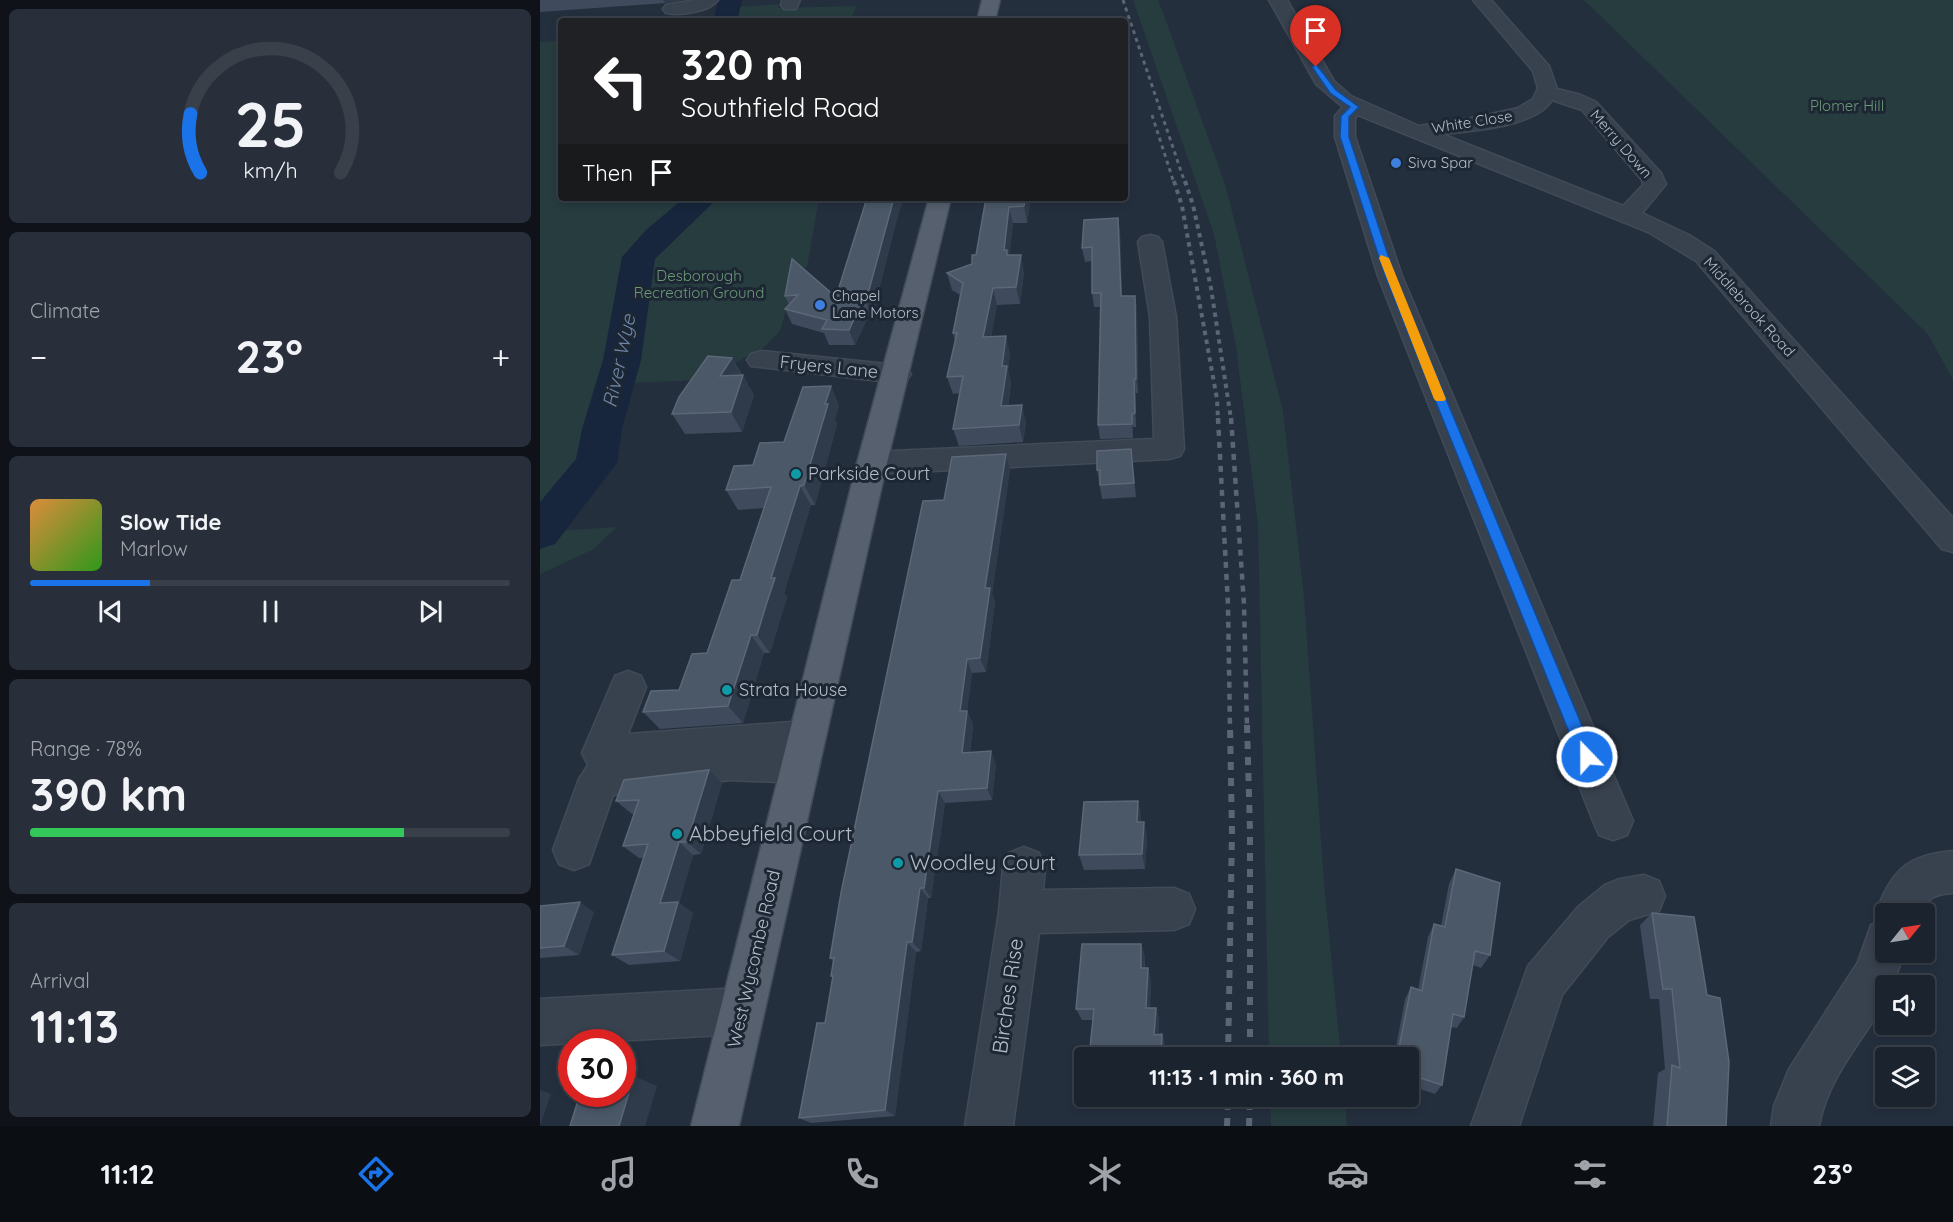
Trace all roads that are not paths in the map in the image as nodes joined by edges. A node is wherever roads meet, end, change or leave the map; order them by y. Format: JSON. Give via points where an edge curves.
{"nodes":[{"id":1,"x":709,"y":0,"type":"edge"},
{"id":2,"x":992,"y":0,"type":"edge"},
{"id":3,"x":1278,"y":0,"type":"edge"},
{"id":4,"x":1482,"y":0,"type":"edge"},
{"id":5,"x":672,"y":9,"type":"dead end"},
{"id":6,"x":987,"y":18,"type":"edge"},
{"id":7,"x":1546,"y":93,"type":"junction"},
{"id":8,"x":1355,"y":107,"type":"junction"},
{"id":9,"x":1417,"y":132,"type":"junction"},
{"id":10,"x":939,"y":201,"type":"edge"},
{"id":11,"x":1627,"y":215,"type":"junction"},
{"id":12,"x":1150,"y":242,"type":"dead end"},
{"id":13,"x":761,"y":360,"type":"dead end"},
{"id":14,"x":897,"y":374,"type":"junction"},
{"id":15,"x":872,"y":463,"type":"junction"},
{"id":16,"x":1953,"y":540,"type":"edge"},
{"id":17,"x":628,"y":687,"type":"dead end"},
{"id":18,"x":803,"y":751,"type":"junction"},
{"id":19,"x":1613,"y":821,"type":"dead end"},
{"id":20,"x":574,"y":850,"type":"dead end"},
{"id":21,"x":1024,"y":867,"type":"dead end"},
{"id":22,"x":1953,"y":872,"type":"edge"},
{"id":23,"x":1644,"y":896,"type":"dead end"},
{"id":24,"x":1900,"y":903,"type":"edge"},
{"id":25,"x":1174,"y":909,"type":"dead end"},
{"id":26,"x":1020,"y":912,"type":"junction"},
{"id":27,"x":1879,"y":963,"type":"edge"},
{"id":28,"x":741,"y":1011,"type":"junction"},
{"id":29,"x":540,"y":1022,"type":"edge"},
{"id":30,"x":715,"y":1126,"type":"edge"},
{"id":31,"x":989,"y":1126,"type":"edge"},
{"id":32,"x":1495,"y":1126,"type":"edge"},
{"id":33,"x":1795,"y":1126,"type":"edge"}],
"edges":[{"from":1,"to":5,"type":"street"},
{"from":2,"to":6,"type":"main road"},
{"from":3,"to":8,"type":"street","name":"Middlebrook Road","via":[[1326,84]]},
{"from":4,"to":7,"type":"street","via":[[1542,70],[1549,86]]},
{"from":7,"to":9,"type":"street","name":"White Close","via":[[1534,108],[1510,118]]},
{"from":7,"to":11,"type":"street","name":"Merry Down","via":[[1589,106],[1653,178],[1653,188]]},
{"from":8,"to":9,"type":"street","name":"Middlebrook Road"},
{"from":8,"to":19,"type":"street","via":[[1345,116],[1345,137],[1390,276]]},
{"from":9,"to":11,"type":"street","name":"Middlebrook Road"},
{"from":10,"to":14,"type":"main road","name":"West Wycombe Road"},
{"from":11,"to":16,"type":"street","name":"Middlebrook Road","via":[[1705,256]]},
{"from":12,"to":15,"type":"street","via":[[1163,317],[1169,449]]},
{"from":13,"to":14,"type":"street","name":"Fryers Lane"},
{"from":14,"to":15,"type":"main road","name":"West Wycombe Road"},
{"from":15,"to":18,"type":"main road","name":"West Wycombe Road"},
{"from":17,"to":18,"type":"street","via":[[601,753]]},
{"from":18,"to":20,"type":"street","via":[[599,779]]},
{"from":18,"to":28,"type":"main road","name":"West Wycombe Road"},
{"from":21,"to":26,"type":"street","name":"Birches Rise"},
{"from":22,"to":24,"type":"street","via":[[1933,873],[1914,882]]},
{"from":23,"to":32,"type":"street","via":[[1620,900],[1593,922],[1544,982]]},
{"from":25,"to":26,"type":"street"},
{"from":26,"to":31,"type":"street","name":"Birches Rise"},
{"from":27,"to":33,"type":"street","via":[[1815,1070],[1801,1098]]},
{"from":28,"to":29,"type":"street"},
{"from":28,"to":30,"type":"main road","name":"West Wycombe Road"}]}
